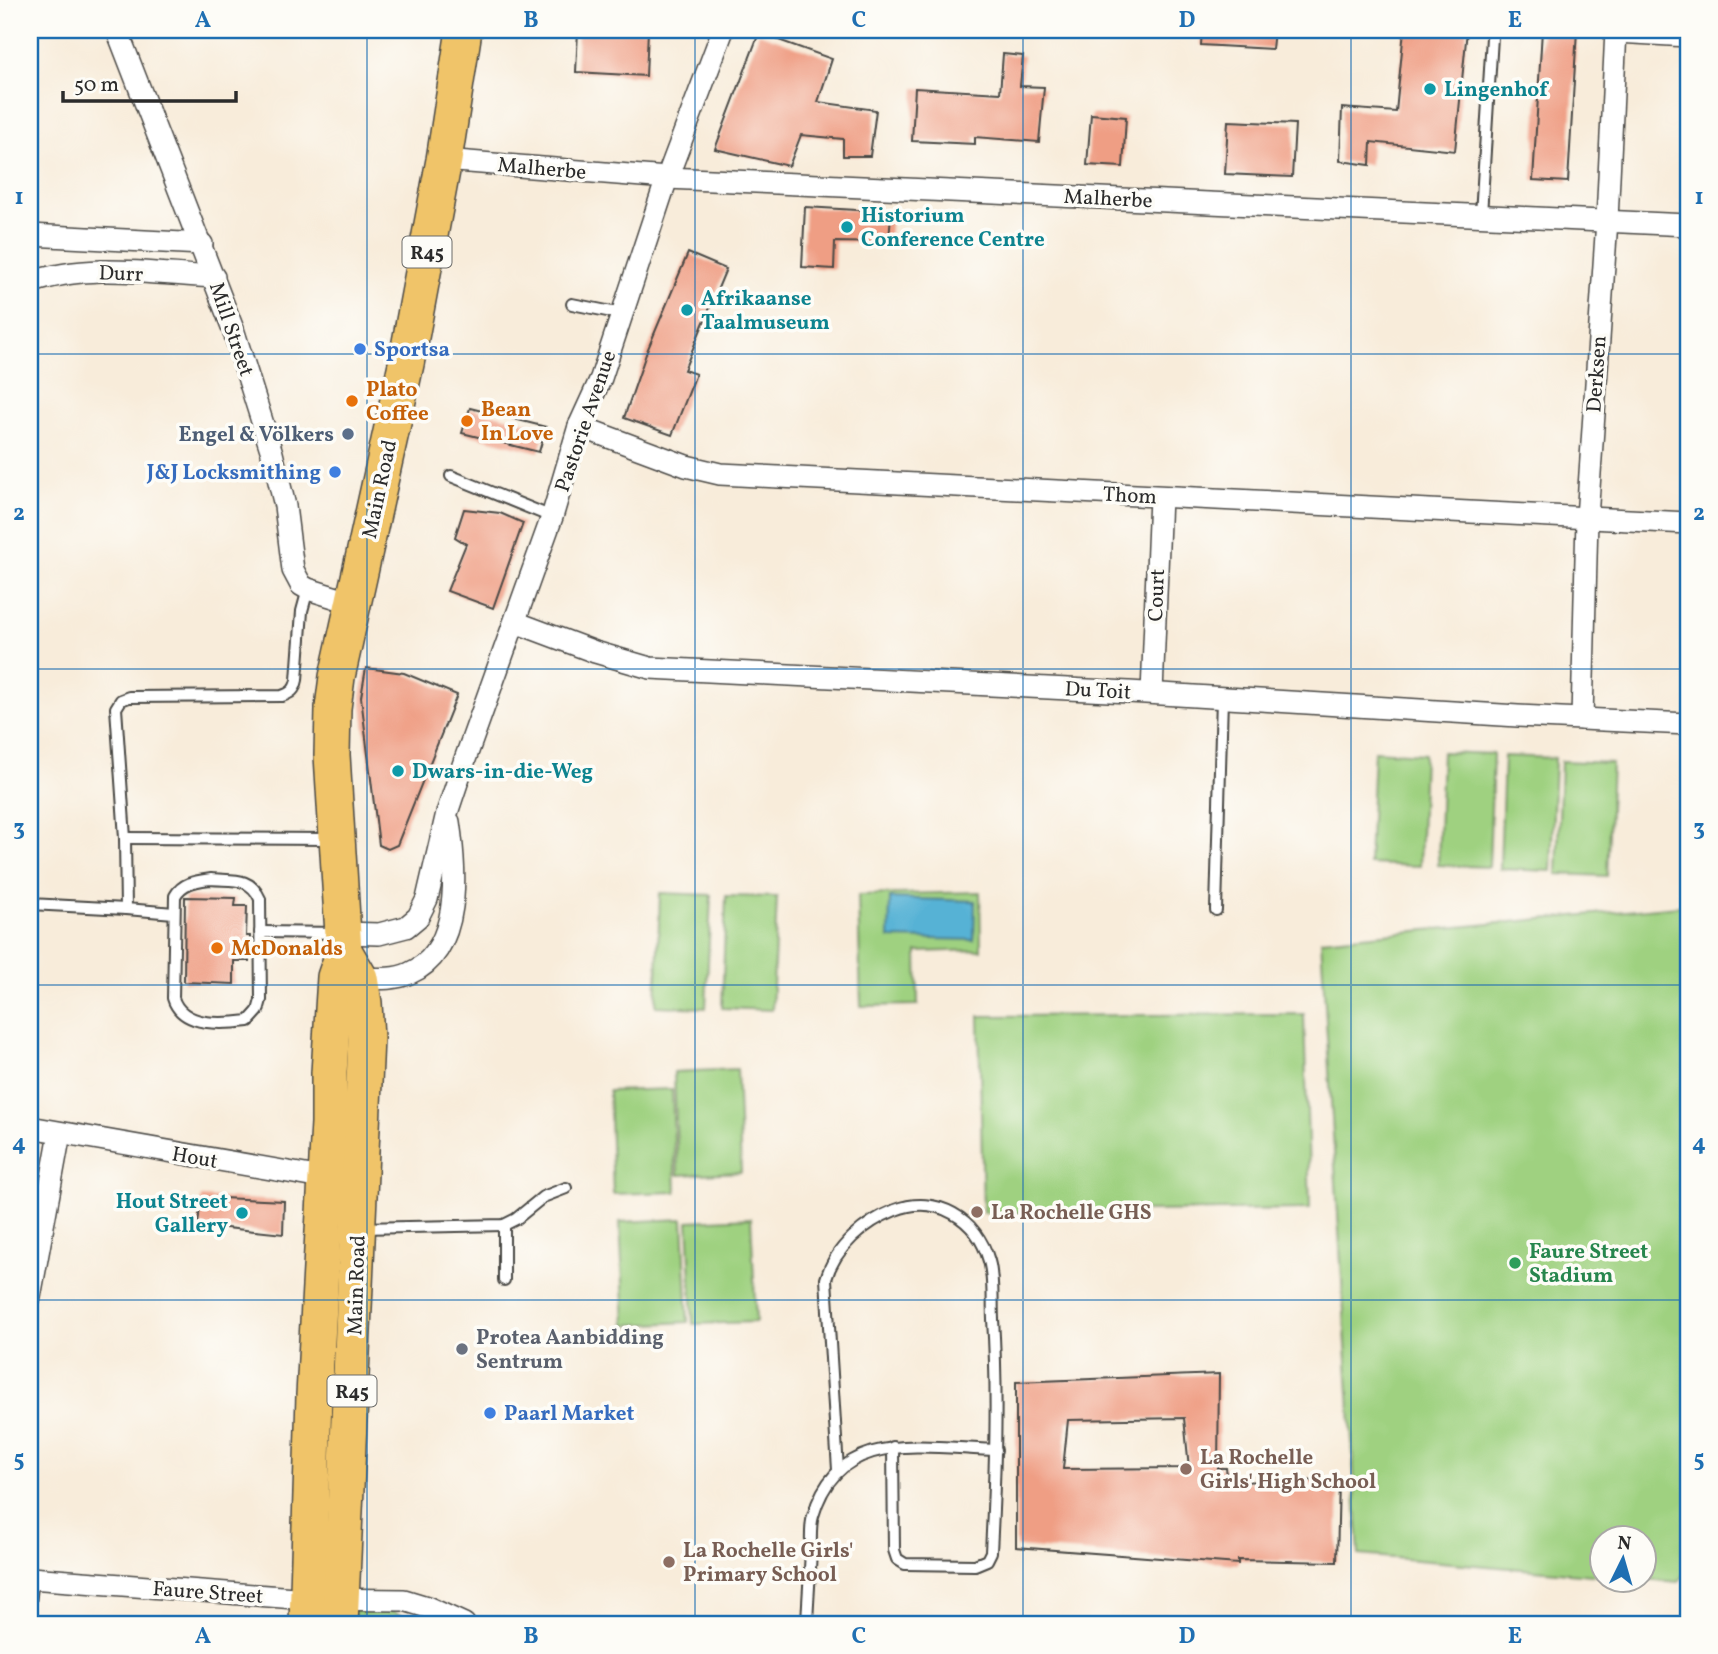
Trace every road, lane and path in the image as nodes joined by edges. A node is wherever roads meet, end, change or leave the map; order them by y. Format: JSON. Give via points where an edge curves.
{"nodes":[{"id":1,"x":117,"y":30,"type":"edge"},
{"id":2,"x":464,"y":30,"type":"edge"},
{"id":3,"x":723,"y":30,"type":"edge"},
{"id":4,"x":1616,"y":31,"type":"edge"},
{"id":5,"x":1688,"y":36,"type":"edge"},
{"id":6,"x":1492,"y":37,"type":"dead end"},
{"id":7,"x":444,"y":160,"type":"junction"},
{"id":8,"x":667,"y":178,"type":"junction"},
{"id":9,"x":1482,"y":215,"type":"junction"},
{"id":10,"x":1607,"y":220,"type":"junction"},
{"id":11,"x":1688,"y":225,"type":"edge"},
{"id":12,"x":30,"y":235,"type":"edge"},
{"id":13,"x":202,"y":244,"type":"junction"},
{"id":14,"x":214,"y":277,"type":"junction"},
{"id":15,"x":30,"y":284,"type":"edge"},
{"id":16,"x":572,"y":304,"type":"dead end"},
{"id":17,"x":622,"y":314,"type":"junction"},
{"id":18,"x":579,"y":426,"type":"junction"},
{"id":19,"x":451,"y":476,"type":"dead end"},
{"id":20,"x":1160,"y":497,"type":"junction"},
{"id":21,"x":552,"y":517,"type":"junction"},
{"id":22,"x":1587,"y":518,"type":"junction"},
{"id":23,"x":1688,"y":523,"type":"edge"},
{"id":24,"x":308,"y":589,"type":"junction"},
{"id":25,"x":353,"y":603,"type":"junction"},
{"id":26,"x":515,"y":622,"type":"junction"},
{"id":27,"x":1152,"y":693,"type":"junction"},
{"id":28,"x":1222,"y":698,"type":"junction"},
{"id":29,"x":1582,"y":719,"type":"junction"},
{"id":30,"x":1688,"y":724,"type":"edge"},
{"id":31,"x":447,"y":813,"type":"junction"},
{"id":32,"x":125,"y":838,"type":"junction"},
{"id":33,"x":337,"y":839,"type":"junction"},
{"id":34,"x":30,"y":904,"type":"edge"},
{"id":35,"x":126,"y":909,"type":"junction"},
{"id":36,"x":1216,"y":910,"type":"dead end"},
{"id":37,"x":174,"y":913,"type":"junction"},
{"id":38,"x":261,"y":932,"type":"junction"},
{"id":39,"x":345,"y":960,"type":"junction"},
{"id":40,"x":30,"y":1127,"type":"edge"},
{"id":41,"x":60,"y":1133,"type":"junction"},
{"id":42,"x":326,"y":1180,"type":"junction"},
{"id":43,"x":360,"y":1181,"type":"junction"},
{"id":44,"x":566,"y":1188,"type":"dead end"},
{"id":45,"x":504,"y":1225,"type":"junction"},
{"id":46,"x":359,"y":1228,"type":"junction"},
{"id":47,"x":504,"y":1280,"type":"dead end"},
{"id":48,"x":30,"y":1297,"type":"edge"},
{"id":49,"x":893,"y":1447,"type":"junction"},
{"id":50,"x":996,"y":1450,"type":"junction"},
{"id":51,"x":838,"y":1470,"type":"junction"},
{"id":52,"x":32,"y":1578,"type":"edge"},
{"id":53,"x":30,"y":1604,"type":"edge"},
{"id":54,"x":324,"y":1612,"type":"edge"},
{"id":55,"x":464,"y":1624,"type":"edge"},
{"id":56,"x":807,"y":1624,"type":"edge"}],
"edges":[{"from":1,"to":13,"type":"street","name":"Mill Street"},
{"from":2,"to":7,"type":"main road","name":"Main Road","number":"R45"},
{"from":3,"to":8,"type":"street","name":"Pastorie Avenue"},
{"from":4,"to":5,"type":"street"},
{"from":4,"to":10,"type":"street","name":"Derksen"},
{"from":6,"to":9,"type":"lane"},
{"from":7,"to":8,"type":"street","name":"Malherbe"},
{"from":7,"to":25,"type":"main road","name":"Main Road","number":"R45","via":[[406,364]]},
{"from":8,"to":9,"type":"street","name":"Malherbe"},
{"from":8,"to":17,"type":"street","name":"Pastorie Avenue"},
{"from":9,"to":10,"type":"street","name":"Malherbe"},
{"from":10,"to":11,"type":"street","name":"Malherbe"},
{"from":10,"to":22,"type":"street","name":"Derksen"},
{"from":12,"to":13,"type":"street","name":"Durr"},
{"from":13,"to":14,"type":"street","name":"Mill Street"},
{"from":14,"to":15,"type":"street","name":"Durr","via":[[101,271],[48,276]]},
{"from":14,"to":24,"type":"street","name":"Mill Street","via":[[272,453],[293,570]]},
{"from":16,"to":17,"type":"lane"},
{"from":17,"to":18,"type":"street","name":"Pastorie Avenue"},
{"from":18,"to":20,"type":"street","name":"Thom","via":[[720,474]]},
{"from":18,"to":21,"type":"street","name":"Pastorie Avenue"},
{"from":19,"to":21,"type":"lane"},
{"from":20,"to":22,"type":"street","name":"Thom"},
{"from":20,"to":27,"type":"street","name":"Court"},
{"from":21,"to":26,"type":"street","name":"Pastorie Avenue"},
{"from":22,"to":23,"type":"street","name":"Thom"},
{"from":22,"to":29,"type":"street","name":"Derksen"},
{"from":24,"to":25,"type":"street"},
{"from":24,"to":32,"type":"lane","via":[[297,680],[290,693],[129,697],[118,703]]},
{"from":25,"to":33,"type":"main road","name":"Main Road","number":"R45","via":[[333,708]]},
{"from":26,"to":27,"type":"street","name":"Du Toit","via":[[650,668]]},
{"from":26,"to":31,"type":"street","name":"Pastorie Avenue"},
{"from":27,"to":28,"type":"street","name":"Du Toit"},
{"from":28,"to":29,"type":"street","name":"Du Toit"},
{"from":28,"to":36,"type":"lane"},
{"from":29,"to":30,"type":"street","name":"Du Toit"},
{"from":31,"to":39,"type":"street","name":"Pastorie Avenue","via":[[418,917],[394,932],[379,934]]},
{"from":31,"to":39,"type":"street","name":"Pastorie Avenue","via":[[455,880],[452,909],[436,953],[409,974],[391,978]]},
{"from":32,"to":33,"type":"lane"},
{"from":32,"to":35,"type":"lane"},
{"from":33,"to":39,"type":"main road","name":"Main Road","number":"R45"},
{"from":34,"to":35,"type":"lane"},
{"from":35,"to":37,"type":"lane"},
{"from":37,"to":38,"type":"lane","via":[[175,896],[191,882],[247,883],[260,899]]},
{"from":37,"to":38,"type":"lane","via":[[173,998],[186,1016],[199,1021],[238,1023],[255,1016],[261,1000]]},
{"from":38,"to":39,"type":"lane"},
{"from":39,"to":42,"type":"main road","name":"Main Road","number":"R45"},
{"from":39,"to":43,"type":"main road","name":"Main Road","number":"R45","via":[[364,1003]]},
{"from":40,"to":41,"type":"street","name":"Hout"},
{"from":41,"to":42,"type":"street","name":"Hout"},
{"from":41,"to":48,"type":"street"},
{"from":42,"to":43,"type":"street","name":"Hout"},
{"from":42,"to":54,"type":"main road","name":"Main Road","number":"R45","via":[[314,1395]]},
{"from":43,"to":46,"type":"main road","name":"Main Road","number":"R45"},
{"from":44,"to":45,"type":"lane","via":[[543,1196]]},
{"from":45,"to":46,"type":"lane"},
{"from":45,"to":47,"type":"lane"},
{"from":46,"to":54,"type":"main road","name":"Main Road","number":"R45"},
{"from":49,"to":50,"type":"lane"},
{"from":49,"to":50,"type":"lane","via":[[894,1550],[905,1564],[975,1565],[987,1560]]},
{"from":49,"to":51,"type":"lane","via":[[860,1455]]},
{"from":50,"to":51,"type":"lane","via":[[989,1261],[975,1232],[958,1215],[936,1206],[911,1204],[877,1217],[843,1246],[826,1279]]},
{"from":51,"to":56,"type":"lane","via":[[824,1488],[812,1518]]},
{"from":52,"to":53,"type":"lane"},
{"from":52,"to":54,"type":"street","name":"Faure Street"},
{"from":54,"to":55,"type":"street","name":"Faure Street","via":[[404,1600]]}]}
